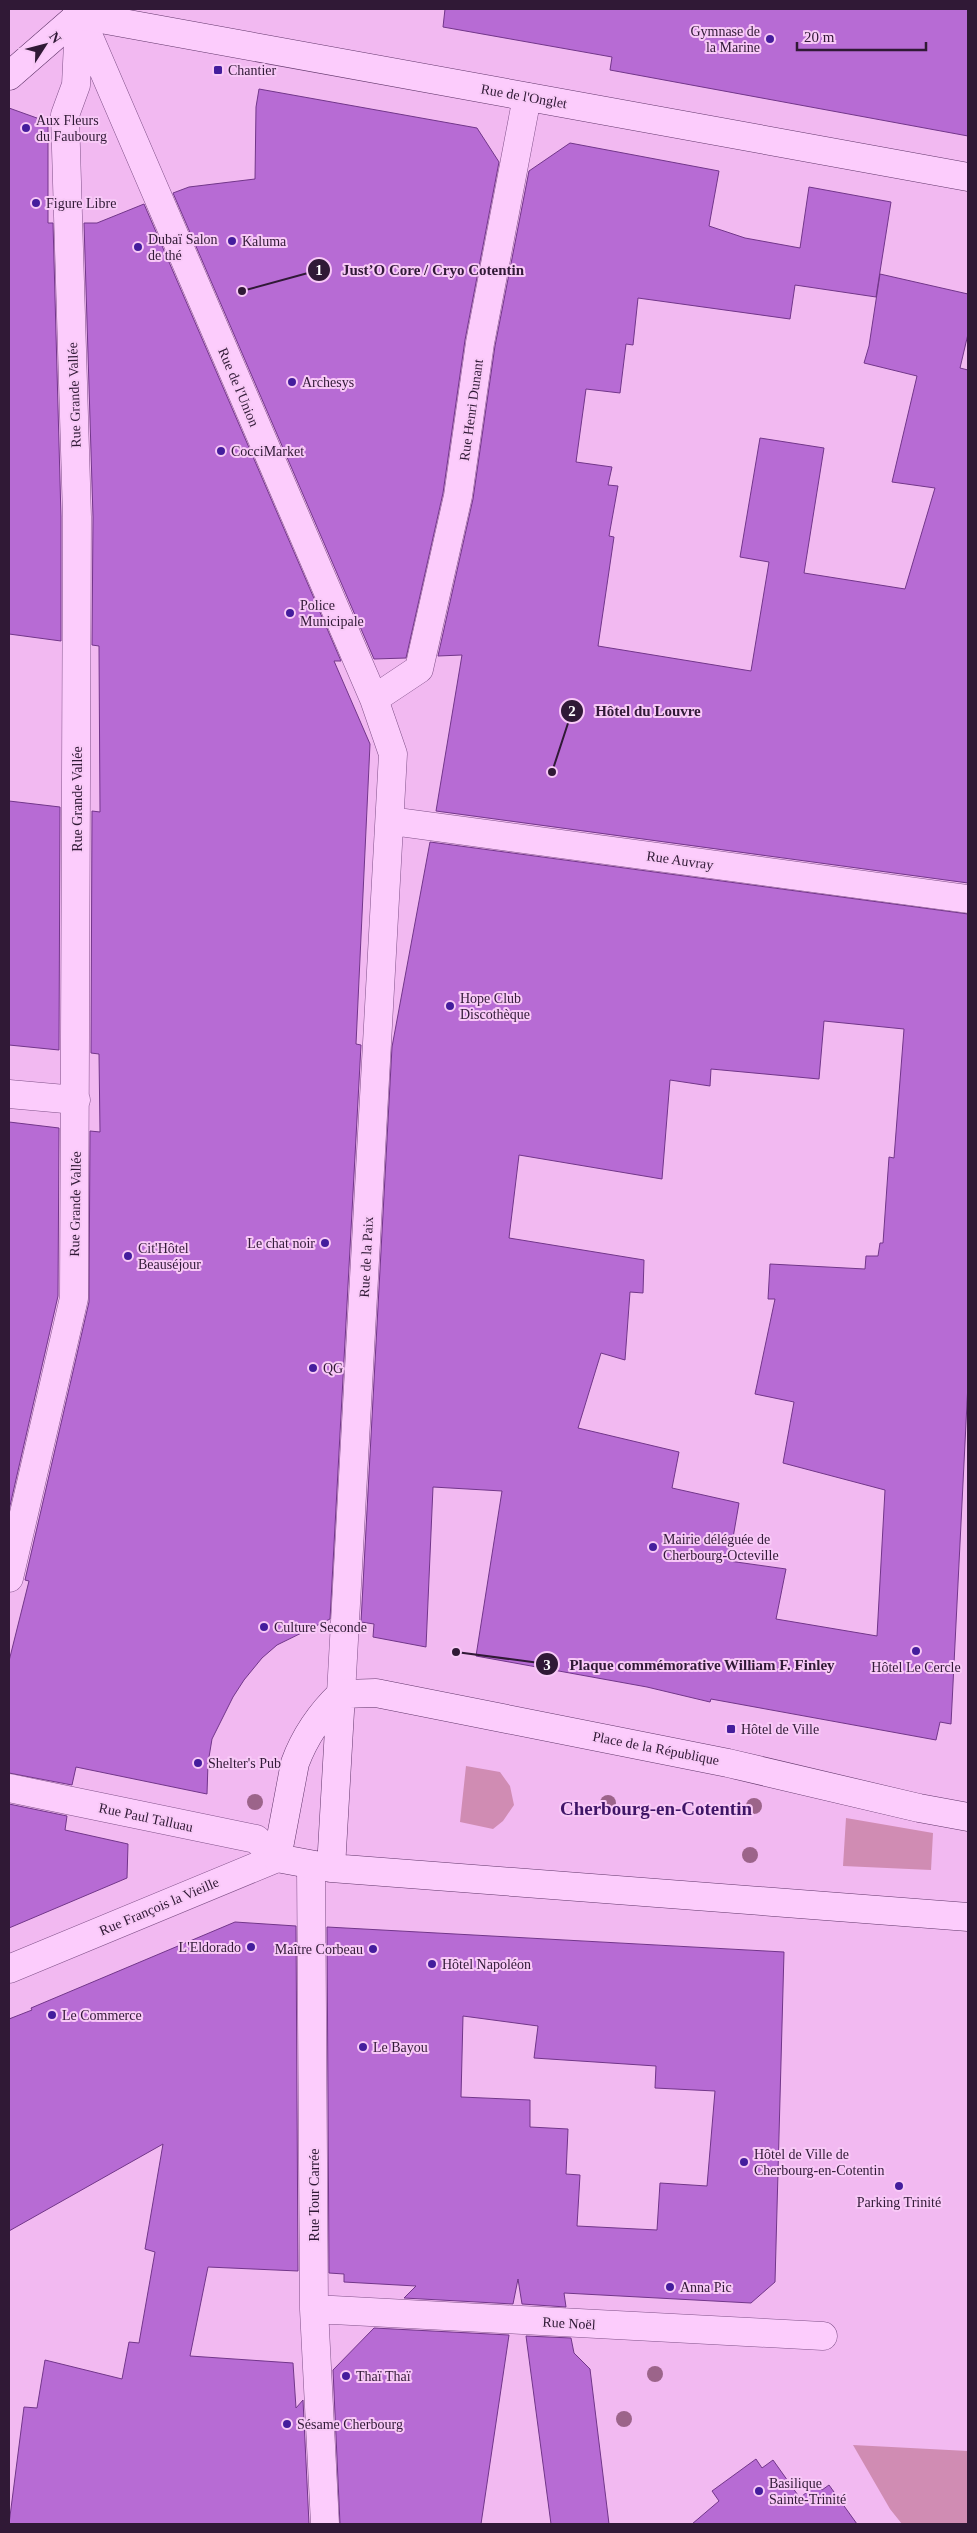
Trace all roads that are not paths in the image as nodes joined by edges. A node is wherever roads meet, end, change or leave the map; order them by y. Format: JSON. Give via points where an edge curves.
{"nodes":[{"id":1,"x":78,"y":12,"type":"edge"},
{"id":2,"x":9,"y":76,"type":"edge"},
{"id":3,"x":527,"y":97,"type":"junction"},
{"id":4,"x":968,"y":177,"type":"edge"},
{"id":5,"x":374,"y":699,"type":"junction"},
{"id":6,"x":391,"y":821,"type":"junction"},
{"id":7,"x":968,"y":899,"type":"edge"},
{"id":8,"x":9,"y":1094,"type":"edge"},
{"id":9,"x":76,"y":1100,"type":"junction"},
{"id":10,"x":9,"y":1578,"type":"edge"},
{"id":11,"x":341,"y":1694,"type":"junction"},
{"id":12,"x":9,"y":1788,"type":"edge"},
{"id":13,"x":968,"y":1817,"type":"edge"},
{"id":14,"x":277,"y":1858,"type":"junction"},
{"id":15,"x":321,"y":1867,"type":"junction"},
{"id":16,"x":968,"y":1917,"type":"edge"},
{"id":17,"x":9,"y":1968,"type":"edge"},
{"id":18,"x":314,"y":2309,"type":"junction"},
{"id":19,"x":823,"y":2336,"type":"dead end"},
{"id":20,"x":325,"y":2524,"type":"edge"}],
"edges":[{"from":1,"to":2,"type":"street"},
{"from":1,"to":3,"type":"street","name":"Rue de l'Onglet"},
{"from":1,"to":5,"type":"street","name":"Rue de l'Union"},
{"from":1,"to":9,"type":"street","name":"Rue Grande Vallée","via":[[76,84],[65,115],[77,517]]},
{"from":3,"to":4,"type":"street","name":"Rue de l'Onglet"},
{"from":3,"to":5,"type":"street","name":"Rue Henri Dunant","via":[[480,343],[458,496],[419,669]]},
{"from":5,"to":6,"type":"street","name":"Rue de l'Union","via":[[394,754]]},
{"from":6,"to":7,"type":"street","name":"Rue Auvray"},
{"from":6,"to":11,"type":"street","name":"Rue de la Paix"},
{"from":8,"to":9,"type":"street"},
{"from":9,"to":10,"type":"street","name":"Rue Grande Vallée","via":[[74,1298]]},
{"from":11,"to":13,"type":"street","name":"Place de la République","via":[[376,1693],[728,1763]]},
{"from":11,"to":14,"type":"street","via":[[320,1716],[300,1749]]},
{"from":11,"to":15,"type":"street"},
{"from":12,"to":14,"type":"street","name":"Rue Paul Talluau","via":[[256,1839]]},
{"from":14,"to":15,"type":"street"},
{"from":14,"to":17,"type":"street","name":"Rue François la Vieille"},
{"from":15,"to":16,"type":"street"},
{"from":15,"to":18,"type":"street","name":"Rue Tour Carrée"},
{"from":18,"to":19,"type":"street","name":"Rue Noël"},
{"from":18,"to":20,"type":"street","name":"Rue Tour Carrée"}]}
